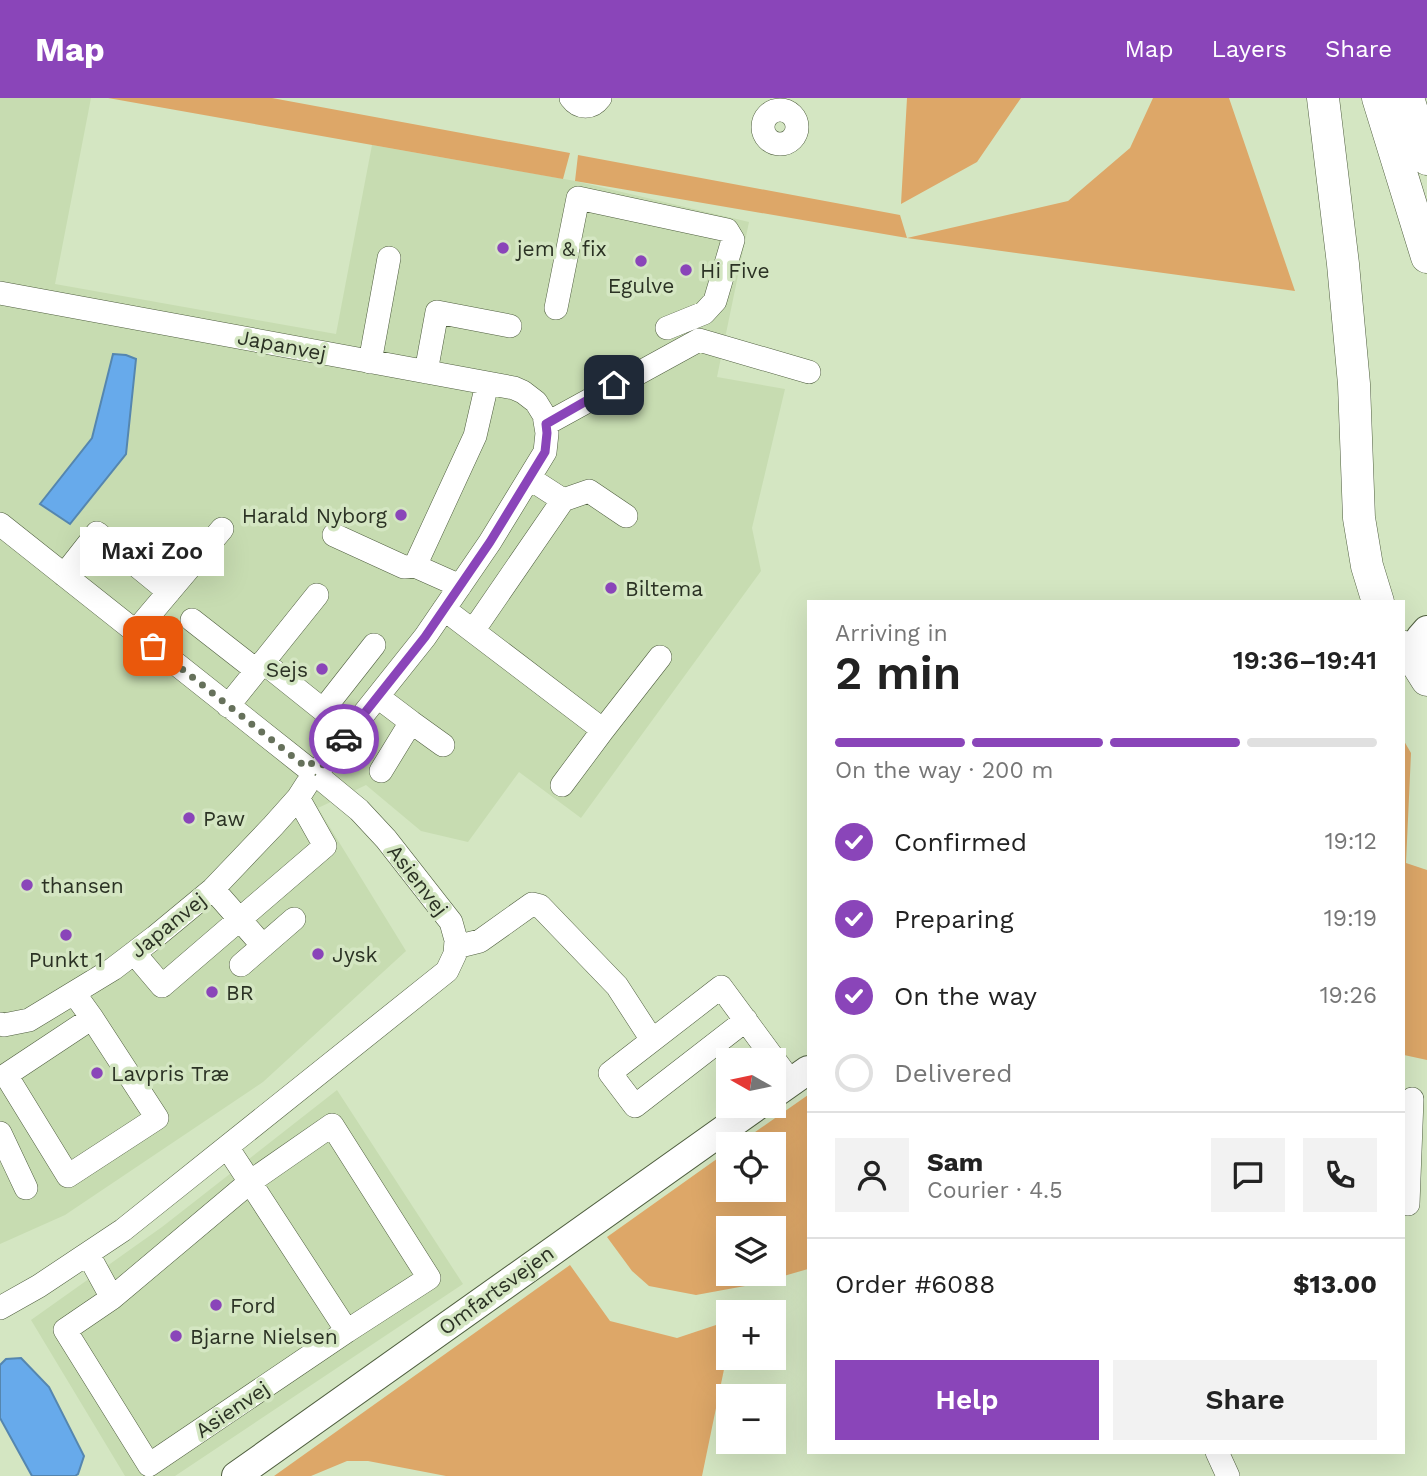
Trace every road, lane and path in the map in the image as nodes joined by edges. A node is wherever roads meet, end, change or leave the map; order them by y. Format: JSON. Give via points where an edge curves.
{"nodes":[{"id":1,"x":571,"y":98,"type":"edge"},
{"id":2,"x":600,"y":98,"type":"edge"},
{"id":3,"x":1323,"y":98,"type":"edge"},
{"id":4,"x":1378,"y":98,"type":"edge"},
{"id":5,"x":1408,"y":98,"type":"edge"},
{"id":6,"x":1427,"y":159,"type":"edge"},
{"id":7,"x":1427,"y":257,"type":"edge"},
{"id":8,"x":389,"y":258,"type":"dead end"},
{"id":9,"x":0,"y":293,"type":"edge"},
{"id":10,"x":556,"y":308,"type":"dead end"},
{"id":11,"x":510,"y":326,"type":"dead end"},
{"id":12,"x":667,"y":328,"type":"dead end"},
{"id":13,"x":370,"y":362,"type":"junction"},
{"id":14,"x":426,"y":372,"type":"junction"},
{"id":15,"x":809,"y":372,"type":"dead end"},
{"id":16,"x":487,"y":383,"type":"junction"},
{"id":17,"x":546,"y":424,"type":"junction"},
{"id":18,"x":529,"y":478,"type":"junction"},
{"id":19,"x":562,"y":500,"type":"junction"},
{"id":20,"x":626,"y":516,"type":"dead end"},
{"id":21,"x":0,"y":524,"type":"edge"},
{"id":22,"x":222,"y":529,"type":"dead end"},
{"id":23,"x":334,"y":535,"type":"dead end"},
{"id":24,"x":415,"y":566,"type":"junction"},
{"id":25,"x":64,"y":575,"type":"junction"},
{"id":26,"x":460,"y":586,"type":"junction"},
{"id":27,"x":169,"y":592,"type":"junction"},
{"id":28,"x":317,"y":595,"type":"dead end"},
{"id":29,"x":1377,"y":600,"type":"edge"},
{"id":30,"x":444,"y":609,"type":"junction"},
{"id":31,"x":1427,"y":612,"type":"edge"},
{"id":32,"x":192,"y":620,"type":"dead end"},
{"id":33,"x":1405,"y":627,"type":"edge"},
{"id":34,"x":1427,"y":630,"type":"edge"},
{"id":35,"x":472,"y":631,"type":"junction"},
{"id":36,"x":135,"y":632,"type":"junction"},
{"id":37,"x":374,"y":645,"type":"dead end"},
{"id":38,"x":660,"y":657,"type":"dead end"},
{"id":39,"x":1415,"y":662,"type":"edge"},
{"id":40,"x":259,"y":666,"type":"junction"},
{"id":41,"x":341,"y":688,"type":"junction"},
{"id":42,"x":374,"y":703,"type":"junction"},
{"id":43,"x":228,"y":706,"type":"junction"},
{"id":44,"x":411,"y":722,"type":"junction"},
{"id":45,"x":603,"y":730,"type":"junction"},
{"id":46,"x":443,"y":746,"type":"dead end"},
{"id":47,"x":381,"y":771,"type":"dead end"},
{"id":48,"x":312,"y":779,"type":"junction"},
{"id":49,"x":562,"y":785,"type":"dead end"},
{"id":50,"x":213,"y":889,"type":"junction"},
{"id":51,"x":240,"y":919,"type":"junction"},
{"id":52,"x":294,"y":919,"type":"dead end"},
{"id":53,"x":263,"y":946,"type":"junction"},
{"id":54,"x":456,"y":947,"type":"junction"},
{"id":55,"x":134,"y":953,"type":"junction"},
{"id":56,"x":240,"y":965,"type":"dead end"},
{"id":57,"x":74,"y":993,"type":"junction"},
{"id":58,"x":41,"y":1013,"type":"junction"},
{"id":59,"x":92,"y":1018,"type":"junction"},
{"id":60,"x":746,"y":1020,"type":"junction"},
{"id":61,"x":0,"y":1024,"type":"edge"},
{"id":62,"x":60,"y":1040,"type":"junction"},
{"id":63,"x":652,"y":1040,"type":"junction"},
{"id":64,"x":791,"y":1082,"type":"edge"},
{"id":65,"x":1412,"y":1099,"type":"dead end"},
{"id":66,"x":740,"y":1118,"type":"edge"},
{"id":67,"x":0,"y":1133,"type":"edge"},
{"id":68,"x":227,"y":1147,"type":"junction"},
{"id":69,"x":1419,"y":1160,"type":"edge"},
{"id":70,"x":250,"y":1182,"type":"junction"},
{"id":71,"x":26,"y":1188,"type":"dead end"},
{"id":72,"x":1411,"y":1203,"type":"edge"},
{"id":73,"x":88,"y":1254,"type":"junction"},
{"id":74,"x":112,"y":1298,"type":"junction"},
{"id":75,"x":5,"y":1307,"type":"edge"},
{"id":76,"x":347,"y":1331,"type":"junction"},
{"id":77,"x":1218,"y":1454,"type":"edge"},
{"id":78,"x":236,"y":1476,"type":"edge"},
{"id":79,"x":1228,"y":1476,"type":"edge"}],
"edges":[{"from":1,"to":2,"type":"street","via":[[589,106]]},
{"from":3,"to":29,"type":"highway","via":[[1354,384],[1359,518]]},
{"from":4,"to":7,"type":"highway"},
{"from":5,"to":6,"type":"highway"},
{"from":8,"to":13,"type":"street"},
{"from":9,"to":13,"type":"street","name":"Japanvej"},
{"from":10,"to":12,"type":"street","via":[[578,198],[727,230],[733,240],[716,301],[704,313]]},
{"from":11,"to":14,"type":"street","via":[[437,312]]},
{"from":13,"to":14,"type":"street","name":"Japanvej"},
{"from":14,"to":16,"type":"street","name":"Japanvej"},
{"from":15,"to":17,"type":"street","via":[[699,340]]},
{"from":16,"to":17,"type":"street","name":"Japanvej","via":[[523,392],[536,402]]},
{"from":16,"to":24,"type":"street","via":[[475,436]]},
{"from":17,"to":18,"type":"street","name":"Japanvej","via":[[545,452]]},
{"from":18,"to":19,"type":"street"},
{"from":18,"to":26,"type":"street","name":"Japanvej"},
{"from":19,"to":20,"type":"street","via":[[589,491]]},
{"from":19,"to":35,"type":"street"},
{"from":21,"to":25,"type":"street","name":"Asienvej"},
{"from":22,"to":27,"type":"street"},
{"from":23,"to":24,"type":"street","via":[[404,567]]},
{"from":24,"to":26,"type":"street"},
{"from":25,"to":27,"type":"street","via":[[97,533]]},
{"from":25,"to":36,"type":"street","name":"Asienvej"},
{"from":26,"to":30,"type":"street","name":"Japanvej"},
{"from":27,"to":36,"type":"street"},
{"from":28,"to":40,"type":"street"},
{"from":30,"to":35,"type":"street"},
{"from":30,"to":42,"type":"street","name":"Japanvej"},
{"from":31,"to":33,"type":"main road"},
{"from":32,"to":40,"type":"street"},
{"from":34,"to":39,"type":"main road","via":[[1420,638]]},
{"from":35,"to":45,"type":"street"},
{"from":36,"to":43,"type":"street","name":"Asienvej"},
{"from":37,"to":41,"type":"street"},
{"from":38,"to":45,"type":"street"},
{"from":40,"to":41,"type":"street","via":[[323,710]]},
{"from":40,"to":43,"type":"street"},
{"from":41,"to":42,"type":"street"},
{"from":42,"to":44,"type":"street"},
{"from":42,"to":48,"type":"street","name":"Japanvej"},
{"from":43,"to":48,"type":"street","name":"Asienvej"},
{"from":44,"to":46,"type":"street"},
{"from":44,"to":47,"type":"street"},
{"from":45,"to":49,"type":"street"},
{"from":48,"to":50,"type":"street","name":"Japanvej"},
{"from":48,"to":51,"type":"street","via":[[325,846]]},
{"from":48,"to":54,"type":"street","name":"Asienvej","via":[[359,810],[386,839],[451,922]]},
{"from":50,"to":51,"type":"street"},
{"from":50,"to":55,"type":"street","name":"Japanvej"},
{"from":51,"to":53,"type":"street"},
{"from":51,"to":55,"type":"street","via":[[162,986]]},
{"from":52,"to":53,"type":"street"},
{"from":53,"to":56,"type":"street"},
{"from":54,"to":63,"type":"street","via":[[480,941],[532,904],[540,906],[617,986]]},
{"from":54,"to":68,"type":"street","via":[[447,971]]},
{"from":55,"to":57,"type":"street","name":"Japanvej"},
{"from":57,"to":58,"type":"street","name":"Japanvej"},
{"from":57,"to":59,"type":"street"},
{"from":58,"to":61,"type":"street","name":"Japanvej","via":[[30,1020]]},
{"from":58,"to":62,"type":"street"},
{"from":59,"to":62,"type":"street"},
{"from":59,"to":62,"type":"street","via":[[157,1118],[68,1176],[6,1075]]},
{"from":60,"to":63,"type":"street","via":[[721,987]]},
{"from":60,"to":63,"type":"street","via":[[635,1105],[610,1073]]},
{"from":60,"to":64,"type":"street"},
{"from":65,"to":69,"type":"street"},
{"from":66,"to":78,"type":"main road","name":"Omfartsvejen"},
{"from":67,"to":71,"type":"street"},
{"from":68,"to":70,"type":"street"},
{"from":68,"to":73,"type":"street"},
{"from":69,"to":72,"type":"street"},
{"from":70,"to":74,"type":"street","name":"Asienvej"},
{"from":70,"to":76,"type":"street"},
{"from":70,"to":76,"type":"street","name":"Asienvej","via":[[332,1125],[429,1278]]},
{"from":73,"to":74,"type":"street"},
{"from":73,"to":75,"type":"street"},
{"from":74,"to":76,"type":"street","name":"Asienvej","via":[[65,1330],[149,1465]]},
{"from":77,"to":79,"type":"street"}]}
